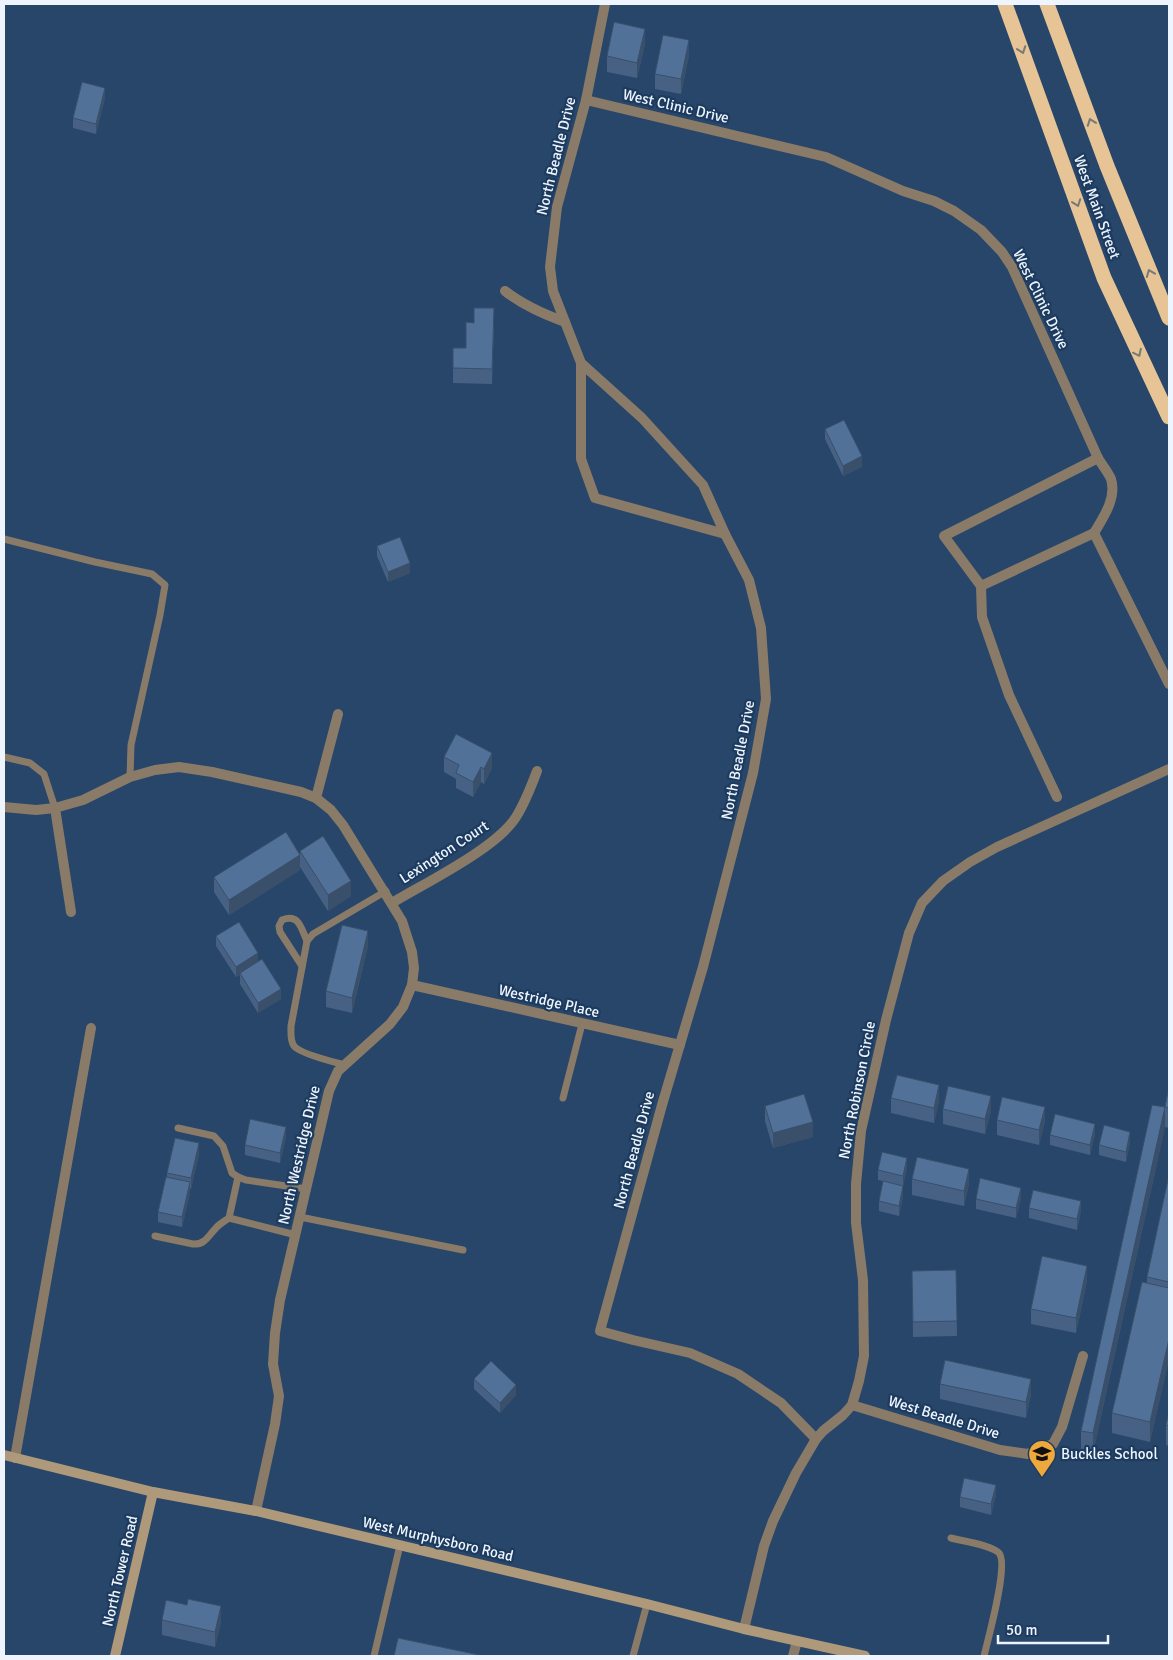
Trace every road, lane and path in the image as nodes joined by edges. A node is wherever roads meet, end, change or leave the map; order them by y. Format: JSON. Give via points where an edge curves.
{"nodes":[{"id":1,"x":605,"y":4,"type":"edge"},
{"id":2,"x":1006,"y":4,"type":"edge"},
{"id":3,"x":1047,"y":4,"type":"edge"},
{"id":4,"x":586,"y":100,"type":"junction"},
{"id":5,"x":505,"y":291,"type":"dead end"},
{"id":6,"x":1169,"y":318,"type":"edge"},
{"id":7,"x":565,"y":322,"type":"junction"},
{"id":8,"x":581,"y":363,"type":"junction"},
{"id":9,"x":1169,"y":417,"type":"edge"},
{"id":10,"x":1098,"y":458,"type":"junction"},
{"id":11,"x":1094,"y":532,"type":"junction"},
{"id":12,"x":725,"y":534,"type":"junction"},
{"id":13,"x":4,"y":539,"type":"edge"},
{"id":14,"x":981,"y":586,"type":"junction"},
{"id":15,"x":1169,"y":684,"type":"edge"},
{"id":16,"x":338,"y":714,"type":"dead end"},
{"id":17,"x":4,"y":757,"type":"edge"},
{"id":18,"x":1169,"y":769,"type":"edge"},
{"id":19,"x":537,"y":771,"type":"dead end"},
{"id":20,"x":130,"y":778,"type":"junction"},
{"id":21,"x":1057,"y":796,"type":"dead end"},
{"id":22,"x":316,"y":798,"type":"junction"},
{"id":23,"x":4,"y":807,"type":"edge"},
{"id":24,"x":55,"y":808,"type":"junction"},
{"id":25,"x":386,"y":891,"type":"junction"},
{"id":26,"x":392,"y":903,"type":"junction"},
{"id":27,"x":71,"y":912,"type":"dead end"},
{"id":28,"x":307,"y":941,"type":"junction"},
{"id":29,"x":302,"y":966,"type":"junction"},
{"id":30,"x":412,"y":985,"type":"junction"},
{"id":31,"x":582,"y":1024,"type":"junction"},
{"id":32,"x":90,"y":1028,"type":"dead end"},
{"id":33,"x":680,"y":1045,"type":"junction"},
{"id":34,"x":344,"y":1065,"type":"junction"},
{"id":35,"x":563,"y":1098,"type":"dead end"},
{"id":36,"x":178,"y":1128,"type":"dead end"},
{"id":37,"x":238,"y":1177,"type":"junction"},
{"id":38,"x":307,"y":1189,"type":"junction"},
{"id":39,"x":300,"y":1217,"type":"junction"},
{"id":40,"x":229,"y":1218,"type":"junction"},
{"id":41,"x":296,"y":1234,"type":"junction"},
{"id":42,"x":155,"y":1236,"type":"dead end"},
{"id":43,"x":462,"y":1250,"type":"dead end"},
{"id":44,"x":1082,"y":1356,"type":"dead end"},
{"id":45,"x":852,"y":1405,"type":"junction"},
{"id":46,"x":816,"y":1439,"type":"junction"},
{"id":47,"x":4,"y":1455,"type":"edge"},
{"id":48,"x":15,"y":1458,"type":"junction"},
{"id":49,"x":153,"y":1492,"type":"junction"},
{"id":50,"x":256,"y":1510,"type":"junction"},
{"id":51,"x":951,"y":1538,"type":"dead end"},
{"id":52,"x":400,"y":1545,"type":"junction"},
{"id":53,"x":646,"y":1604,"type":"junction"},
{"id":54,"x":744,"y":1629,"type":"junction"},
{"id":55,"x":797,"y":1641,"type":"junction"},
{"id":56,"x":115,"y":1656,"type":"edge"},
{"id":57,"x":374,"y":1656,"type":"edge"},
{"id":58,"x":633,"y":1656,"type":"edge"},
{"id":59,"x":793,"y":1656,"type":"edge"},
{"id":60,"x":864,"y":1656,"type":"edge"},
{"id":61,"x":984,"y":1656,"type":"edge"}],
"edges":[{"from":1,"to":4,"type":"street","name":"North Beadle Drive"},
{"from":2,"to":9,"type":"highway","name":"West Main Street","one_way":true,"via":[[1104,278]]},
{"from":6,"to":3,"type":"highway","name":"West Main Street","one_way":true},
{"from":4,"to":7,"type":"street","name":"North Beadle Drive","via":[[556,207],[550,267],[553,291]]},
{"from":4,"to":10,"type":"street","name":"West Clinic Drive","via":[[826,157],[954,211],[981,230],[1012,267]]},
{"from":5,"to":7,"type":"street","via":[[542,313]]},
{"from":7,"to":8,"type":"street","name":"North Beadle Drive"},
{"from":8,"to":12,"type":"street","name":"North Beadle Drive","via":[[642,418],[704,485]]},
{"from":8,"to":12,"type":"street","via":[[581,459],[595,498]]},
{"from":10,"to":11,"type":"street","name":"West Clinic Drive","via":[[1111,480],[1112,493],[1106,512]]},
{"from":10,"to":14,"type":"street","via":[[944,536]]},
{"from":11,"to":14,"type":"street"},
{"from":11,"to":15,"type":"street"},
{"from":12,"to":33,"type":"street","name":"North Beadle Drive","via":[[749,580],[760,628],[766,699],[754,774]]},
{"from":13,"to":20,"type":"lane","via":[[152,574],[165,584],[131,745]]},
{"from":14,"to":21,"type":"street","via":[[982,617],[1006,687]]},
{"from":16,"to":22,"type":"street"},
{"from":17,"to":24,"type":"lane","via":[[30,763],[44,774]]},
{"from":18,"to":45,"type":"street","name":"North Robinson Circle","via":[[997,847],[943,881],[922,903],[901,962],[861,1131],[856,1213],[864,1280],[864,1356]]},
{"from":19,"to":26,"type":"street","name":"Lexington Court","via":[[516,818],[507,828],[489,844]]},
{"from":20,"to":22,"type":"street","name":"North Westridge Drive","via":[[154,770],[197,769]]},
{"from":20,"to":24,"type":"street","via":[[83,800]]},
{"from":22,"to":25,"type":"street","name":"North Westridge Drive","via":[[343,825]]},
{"from":23,"to":24,"type":"street"},
{"from":24,"to":27,"type":"street"},
{"from":25,"to":26,"type":"street","name":"North Westridge Drive"},
{"from":25,"to":28,"type":"lane","via":[[313,934]]},
{"from":26,"to":30,"type":"street","name":"North Westridge Drive","via":[[412,952]]},
{"from":28,"to":29,"type":"lane"},
{"from":28,"to":29,"type":"lane","via":[[298,922],[288,917],[282,920],[280,932]]},
{"from":29,"to":34,"type":"lane","via":[[291,1026],[294,1046]]},
{"from":30,"to":31,"type":"street","name":"Westridge Place"},
{"from":30,"to":34,"type":"street","name":"North Westridge Drive","via":[[403,1007],[390,1024]]},
{"from":31,"to":33,"type":"street","name":"Westridge Place"},
{"from":31,"to":35,"type":"lane"},
{"from":32,"to":48,"type":"street"},
{"from":33,"to":46,"type":"street","name":"North Beadle Drive","via":[[600,1331],[690,1353],[738,1374],[781,1403]]},
{"from":34,"to":38,"type":"street","name":"North Westridge Drive","via":[[335,1074],[329,1091]]},
{"from":36,"to":37,"type":"lane","via":[[214,1136],[223,1146],[232,1173]]},
{"from":37,"to":38,"type":"lane"},
{"from":37,"to":40,"type":"lane"},
{"from":38,"to":39,"type":"street","name":"North Westridge Drive"},
{"from":39,"to":41,"type":"street","name":"North Westridge Drive"},
{"from":39,"to":43,"type":"lane"},
{"from":40,"to":41,"type":"lane"},
{"from":40,"to":42,"type":"lane","via":[[200,1245]]},
{"from":41,"to":50,"type":"street","name":"North Westridge Drive","via":[[275,1333],[273,1364],[279,1396]]},
{"from":44,"to":45,"type":"street","name":"West Beadle Drive","via":[[1062,1427],[1053,1444],[1028,1454],[1000,1450]]},
{"from":45,"to":46,"type":"street"},
{"from":46,"to":54,"type":"street","via":[[773,1521]]},
{"from":47,"to":48,"type":"street","name":"West Murphysboro Road"},
{"from":48,"to":49,"type":"street","name":"West Murphysboro Road"},
{"from":49,"to":50,"type":"street","name":"West Murphysboro Road"},
{"from":49,"to":56,"type":"street","name":"North Tower Road"},
{"from":50,"to":52,"type":"street","name":"West Murphysboro Road"},
{"from":51,"to":61,"type":"lane","via":[[1001,1554],[1000,1583]]},
{"from":52,"to":53,"type":"street","name":"West Murphysboro Road"},
{"from":52,"to":57,"type":"lane"},
{"from":53,"to":54,"type":"street","name":"West Murphysboro Road"},
{"from":53,"to":58,"type":"lane"},
{"from":54,"to":55,"type":"street","name":"West Murphysboro Road"},
{"from":55,"to":59,"type":"street"},
{"from":55,"to":60,"type":"street","name":"West Murphysboro Road"}]}
